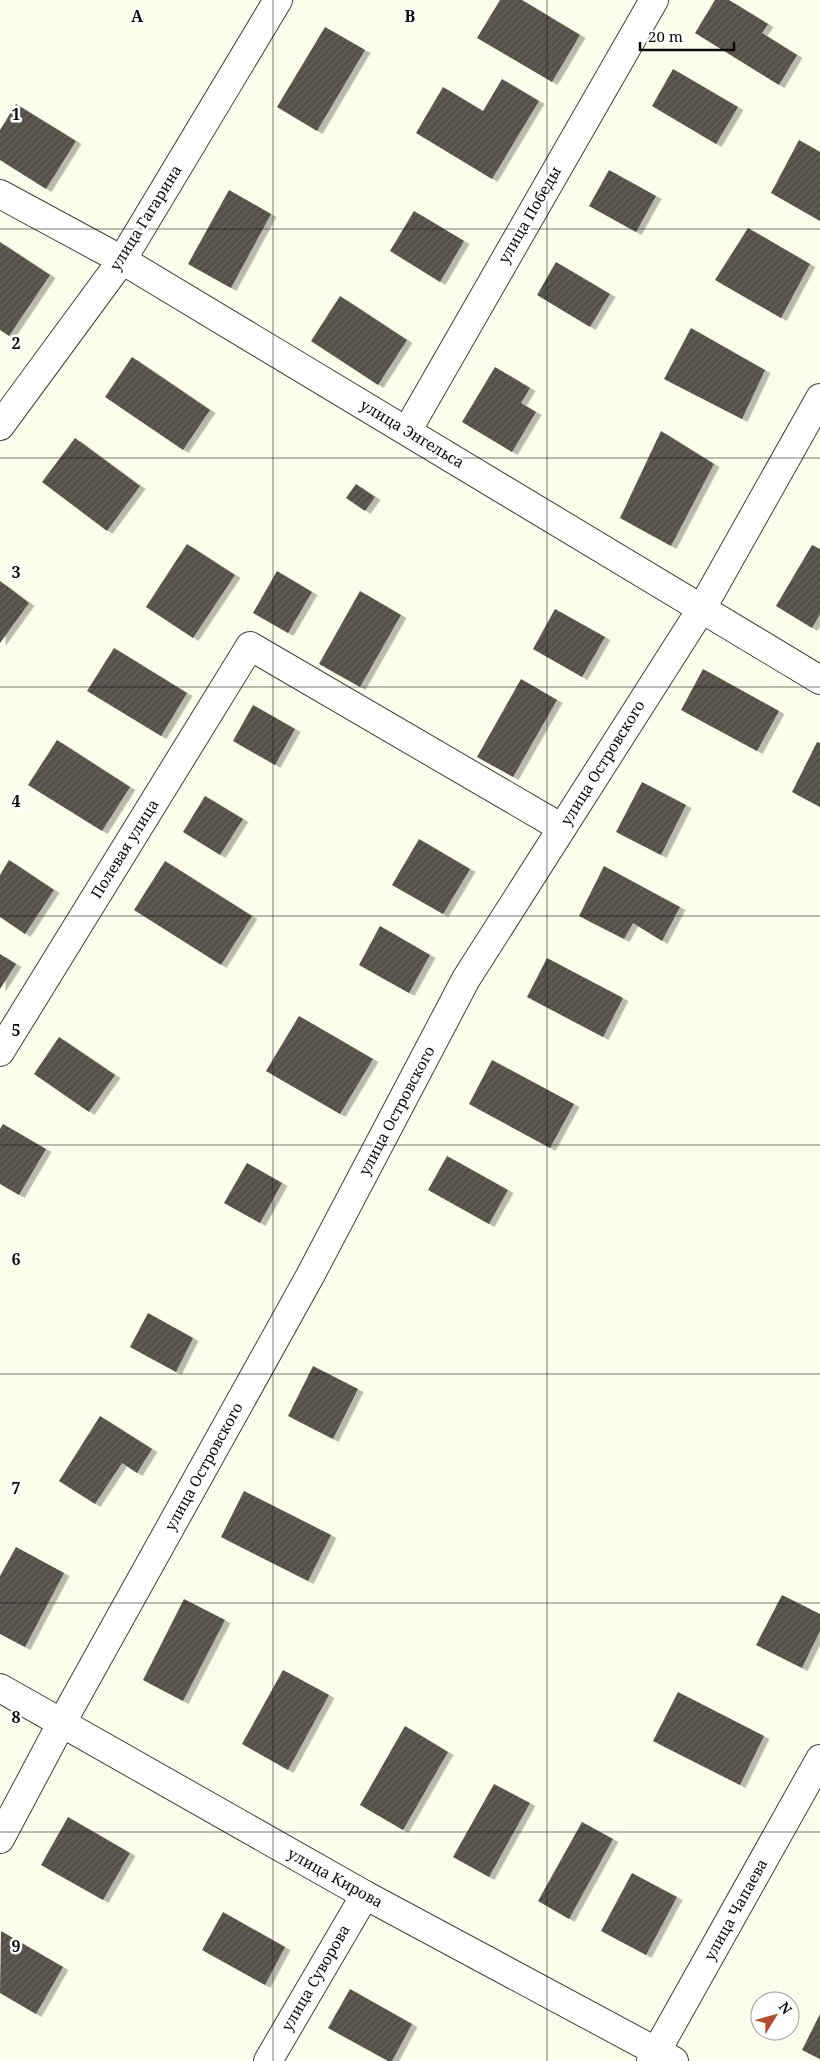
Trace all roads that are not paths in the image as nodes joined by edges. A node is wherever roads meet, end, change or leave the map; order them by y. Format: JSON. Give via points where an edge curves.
{"nodes":[{"id":1,"x":278,"y":0,"type":"edge"},
{"id":2,"x":654,"y":0,"type":"edge"},
{"id":3,"x":0,"y":194,"type":"edge"},
{"id":4,"x":122,"y":260,"type":"junction"},
{"id":5,"x":820,"y":398,"type":"edge"},
{"id":6,"x":0,"y":426,"type":"edge"},
{"id":7,"x":407,"y":430,"type":"junction"},
{"id":8,"x":702,"y":608,"type":"junction"},
{"id":9,"x":820,"y":680,"type":"edge"},
{"id":10,"x":562,"y":828,"type":"junction"},
{"id":11,"x":0,"y":1052,"type":"edge"},
{"id":12,"x":0,"y":1688,"type":"edge"},
{"id":13,"x":62,"y":1724,"type":"junction"},
{"id":14,"x":820,"y":1759,"type":"edge"},
{"id":15,"x":0,"y":1839,"type":"edge"},
{"id":16,"x":365,"y":1895,"type":"junction"},
{"id":17,"x":660,"y":2058,"type":"edge"},
{"id":18,"x":268,"y":2061,"type":"edge"}],
"edges":[{"from":1,"to":4,"type":"street","name":"улица Гагарина"},
{"from":2,"to":7,"type":"street","name":"улица Победы"},
{"from":3,"to":4,"type":"street","name":"улица Энгельса"},
{"from":4,"to":6,"type":"street","name":"улица Гагарина"},
{"from":4,"to":7,"type":"street","name":"улица Энгельса"},
{"from":5,"to":8,"type":"street","name":"улица Островского"},
{"from":7,"to":8,"type":"street","name":"улица Энгельса"},
{"from":8,"to":9,"type":"street","name":"улица Энгельса"},
{"from":8,"to":10,"type":"street","name":"улица Островского"},
{"from":10,"to":11,"type":"street","name":"Полевая улица","via":[[250,646]]},
{"from":10,"to":13,"type":"street","name":"улица Островского","via":[[466,979],[310,1276]]},
{"from":12,"to":13,"type":"street","name":"улица Кирова"},
{"from":13,"to":15,"type":"street","name":"улица Островского"},
{"from":13,"to":16,"type":"street","name":"улица Кирова"},
{"from":14,"to":17,"type":"street","name":"улица Чапаева"},
{"from":16,"to":17,"type":"street","name":"улица Кирова"},
{"from":16,"to":18,"type":"street","name":"улица Суворова"}]}
